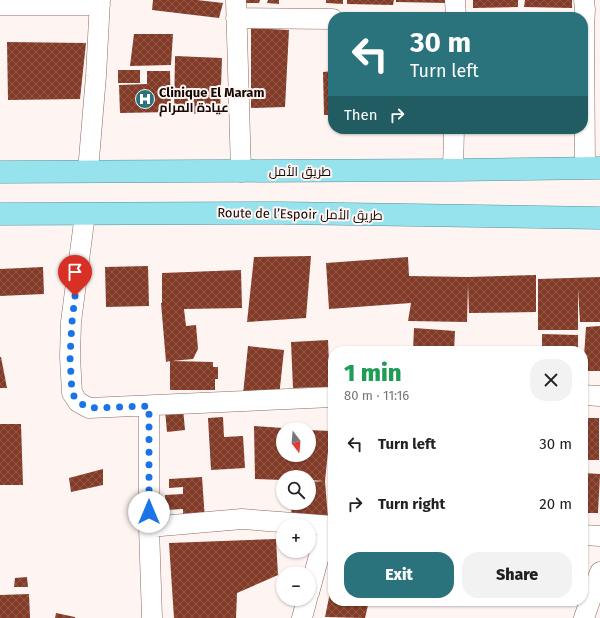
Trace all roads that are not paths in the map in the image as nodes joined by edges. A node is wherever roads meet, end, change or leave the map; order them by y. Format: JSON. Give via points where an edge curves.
{"nodes":[{"id":1,"x":455,"y":0,"type":"edge"},
{"id":2,"x":100,"y":3,"type":"edge"},
{"id":3,"x":0,"y":5,"type":"edge"},
{"id":4,"x":236,"y":9,"type":"edge"},
{"id":5,"x":456,"y":12,"type":"edge"},
{"id":6,"x":328,"y":18,"type":"edge"},
{"id":7,"x":588,"y":98,"type":"edge"},
{"id":8,"x":454,"y":134,"type":"edge"},
{"id":9,"x":592,"y":168,"type":"edge"},
{"id":10,"x":453,"y":170,"type":"junction"},
{"id":11,"x":88,"y":171,"type":"junction"},
{"id":12,"x":0,"y":172,"type":"edge"},
{"id":13,"x":241,"y":172,"type":"junction"},
{"id":14,"x":0,"y":214,"type":"edge"},
{"id":15,"x":85,"y":214,"type":"junction"},
{"id":16,"x":600,"y":218,"type":"edge"},
{"id":17,"x":588,"y":396,"type":"edge"},
{"id":18,"x":600,"y":396,"type":"edge"},
{"id":19,"x":328,"y":397,"type":"edge"},
{"id":20,"x":149,"y":406,"type":"junction"},
{"id":21,"x":328,"y":526,"type":"edge"},
{"id":22,"x":149,"y":527,"type":"junction"},
{"id":23,"x":328,"y":532,"type":"edge"},
{"id":24,"x":588,"y":535,"type":"edge"},
{"id":25,"x":600,"y":536,"type":"edge"},
{"id":26,"x":316,"y":571,"type":"edge"},
{"id":27,"x":600,"y":572,"type":"edge"},
{"id":28,"x":306,"y":606,"type":"edge"},
{"id":29,"x":152,"y":618,"type":"edge"},
{"id":30,"x":302,"y":618,"type":"edge"},
{"id":31,"x":584,"y":618,"type":"edge"}],
"edges":[{"from":1,"to":5,"type":"street"},
{"from":2,"to":3,"type":"street"},
{"from":2,"to":11,"type":"street"},
{"from":4,"to":6,"type":"street"},
{"from":4,"to":13,"type":"street"},
{"from":7,"to":9,"type":"street"},
{"from":8,"to":10,"type":"street"},
{"from":9,"to":10,"type":"highway","name":"طريق الأمل"},
{"from":10,"to":13,"type":"highway","name":"طريق الأمل"},
{"from":11,"to":12,"type":"highway","name":"طريق الأمل"},
{"from":11,"to":13,"type":"highway","name":"طريق الأمل"},
{"from":14,"to":15,"type":"highway","name":"Route de l’Espoir طريق الأمل"},
{"from":15,"to":16,"type":"highway","name":"Route de l’Espoir طريق الأمل","via":[[281,213]]},
{"from":15,"to":20,"type":"street","via":[[72,322],[72,393],[78,402],[89,408]]},
{"from":17,"to":18,"type":"street"},
{"from":19,"to":20,"type":"street"},
{"from":20,"to":22,"type":"street"},
{"from":21,"to":22,"type":"street","via":[[242,519]]},
{"from":22,"to":29,"type":"street"},
{"from":23,"to":26,"type":"street"},
{"from":24,"to":25,"type":"street"},
{"from":27,"to":31,"type":"street"},
{"from":28,"to":30,"type":"street"}]}
